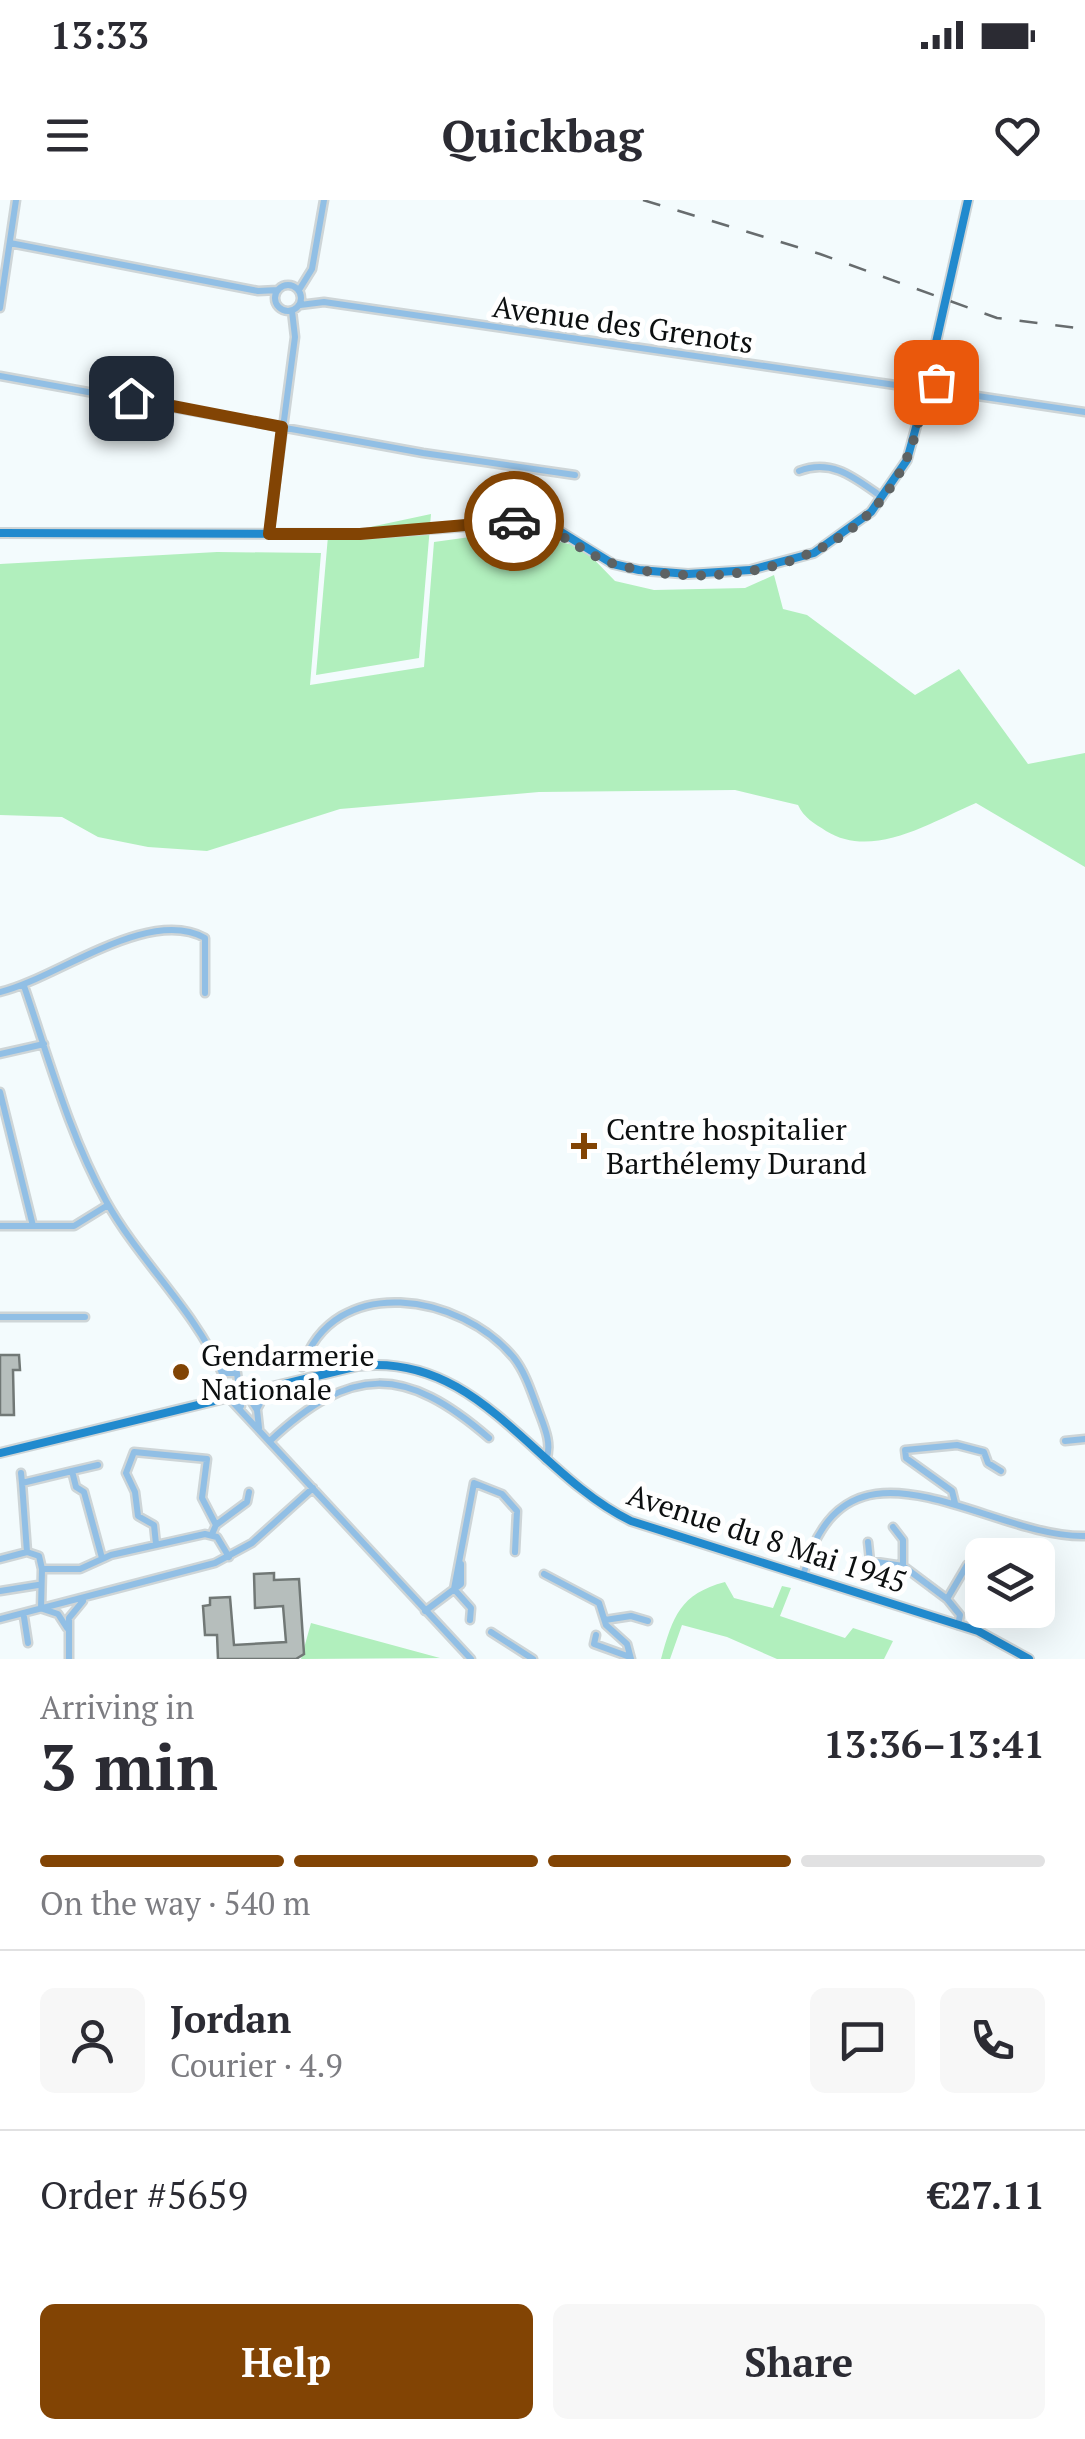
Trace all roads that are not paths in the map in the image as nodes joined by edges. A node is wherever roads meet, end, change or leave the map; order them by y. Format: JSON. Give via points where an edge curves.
{"nodes":[{"id":1,"x":16,"y":200,"type":"edge"},
{"id":2,"x":324,"y":200,"type":"edge"},
{"id":3,"x":968,"y":200,"type":"edge"},
{"id":4,"x":10,"y":244,"type":"junction"},
{"id":5,"x":304,"y":279,"type":"junction"},
{"id":6,"x":290,"y":285,"type":"junction"},
{"id":7,"x":278,"y":290,"type":"junction"},
{"id":8,"x":258,"y":291,"type":"junction"},
{"id":9,"x":300,"y":292,"type":"junction"},
{"id":10,"x":275,"y":302,"type":"junction"},
{"id":11,"x":324,"y":302,"type":"junction"},
{"id":12,"x":300,"y":305,"type":"junction"},
{"id":13,"x":0,"y":308,"type":"edge"},
{"id":14,"x":292,"y":311,"type":"junction"},
{"id":15,"x":0,"y":376,"type":"edge"},
{"id":16,"x":928,"y":378,"type":"junction"},
{"id":17,"x":916,"y":388,"type":"junction"},
{"id":18,"x":937,"y":390,"type":"junction"},
{"id":19,"x":924,"y":398,"type":"junction"},
{"id":20,"x":1085,"y":412,"type":"edge"},
{"id":21,"x":282,"y":427,"type":"junction"},
{"id":22,"x":799,"y":471,"type":"dead end"},
{"id":23,"x":576,"y":475,"type":"dead end"},
{"id":24,"x":883,"y":498,"type":"junction"},
{"id":25,"x":0,"y":533,"type":"edge"},
{"id":26,"x":269,"y":534,"type":"junction"},
{"id":27,"x":19,"y":536,"type":"junction"},
{"id":28,"x":0,"y":541,"type":"edge"},
{"id":29,"x":24,"y":986,"type":"junction"},
{"id":30,"x":0,"y":992,"type":"edge"},
{"id":31,"x":205,"y":993,"type":"dead end"},
{"id":32,"x":44,"y":1044,"type":"junction"},
{"id":33,"x":0,"y":1054,"type":"edge"},
{"id":34,"x":0,"y":1092,"type":"edge"},
{"id":35,"x":3,"y":1118,"type":"edge"},
{"id":36,"x":108,"y":1206,"type":"junction"},
{"id":37,"x":0,"y":1226,"type":"edge"},
{"id":38,"x":32,"y":1226,"type":"junction"},
{"id":39,"x":0,"y":1317,"type":"edge"},
{"id":40,"x":84,"y":1317,"type":"dead end"},
{"id":41,"x":302,"y":1367,"type":"dead end"},
{"id":42,"x":268,"y":1388,"type":"junction"},
{"id":43,"x":243,"y":1393,"type":"junction"},
{"id":44,"x":226,"y":1396,"type":"junction"},
{"id":45,"x":241,"y":1406,"type":"junction"},
{"id":46,"x":257,"y":1410,"type":"junction"},
{"id":47,"x":260,"y":1428,"type":"junction"},
{"id":48,"x":489,"y":1438,"type":"dead end"},
{"id":49,"x":1085,"y":1439,"type":"edge"},
{"id":50,"x":270,"y":1441,"type":"junction"},
{"id":51,"x":1065,"y":1442,"type":"dead end"},
{"id":52,"x":0,"y":1453,"type":"edge"},
{"id":53,"x":546,"y":1460,"type":"junction"},
{"id":54,"x":98,"y":1465,"type":"dead end"},
{"id":55,"x":1001,"y":1470,"type":"dead end"},
{"id":56,"x":72,"y":1471,"type":"junction"},
{"id":57,"x":20,"y":1473,"type":"dead end"},
{"id":58,"x":22,"y":1483,"type":"junction"},
{"id":59,"x":314,"y":1488,"type":"junction"},
{"id":60,"x":249,"y":1492,"type":"dead end"},
{"id":61,"x":954,"y":1504,"type":"junction"},
{"id":62,"x":216,"y":1525,"type":"junction"},
{"id":63,"x":893,"y":1527,"type":"dead end"},
{"id":64,"x":212,"y":1534,"type":"junction"},
{"id":65,"x":1085,"y":1536,"type":"edge"},
{"id":66,"x":868,"y":1542,"type":"dead end"},
{"id":67,"x":156,"y":1544,"type":"junction"},
{"id":68,"x":27,"y":1552,"type":"junction"},
{"id":69,"x":515,"y":1552,"type":"dead end"},
{"id":70,"x":228,"y":1557,"type":"junction"},
{"id":71,"x":102,"y":1558,"type":"junction"},
{"id":72,"x":0,"y":1559,"type":"edge"},
{"id":73,"x":904,"y":1566,"type":"junction"},
{"id":74,"x":965,"y":1568,"type":"edge"},
{"id":75,"x":42,"y":1569,"type":"junction"},
{"id":76,"x":544,"y":1574,"type":"dead end"},
{"id":77,"x":803,"y":1576,"type":"junction"},
{"id":78,"x":38,"y":1586,"type":"junction"},
{"id":79,"x":454,"y":1589,"type":"junction"},
{"id":80,"x":0,"y":1591,"type":"edge"},
{"id":81,"x":90,"y":1596,"type":"junction"},
{"id":82,"x":947,"y":1599,"type":"junction"},
{"id":83,"x":41,"y":1608,"type":"junction"},
{"id":84,"x":425,"y":1611,"type":"junction"},
{"id":85,"x":24,"y":1616,"type":"dead end"},
{"id":86,"x":0,"y":1619,"type":"edge"},
{"id":87,"x":470,"y":1620,"type":"dead end"},
{"id":88,"x":605,"y":1620,"type":"junction"},
{"id":89,"x":648,"y":1622,"type":"dead end"},
{"id":90,"x":958,"y":1625,"type":"junction"},
{"id":91,"x":67,"y":1629,"type":"junction"},
{"id":92,"x":491,"y":1632,"type":"dead end"},
{"id":93,"x":596,"y":1635,"type":"dead end"},
{"id":94,"x":28,"y":1643,"type":"dead end"},
{"id":95,"x":631,"y":1658,"type":"edge"},
{"id":96,"x":68,"y":1659,"type":"edge"},
{"id":97,"x":471,"y":1659,"type":"edge"},
{"id":98,"x":534,"y":1659,"type":"edge"},
{"id":99,"x":1029,"y":1659,"type":"edge"}],
"edges":[{"from":1,"to":4,"type":"street"},
{"from":2,"to":5,"type":"street","via":[[312,270]]},
{"from":3,"to":16,"type":"main road"},
{"from":4,"to":8,"type":"street"},
{"from":4,"to":13,"type":"street"},
{"from":5,"to":6,"type":"street"},
{"from":5,"to":9,"type":"street"},
{"from":6,"to":7,"type":"street"},
{"from":6,"to":9,"type":"street"},
{"from":7,"to":8,"type":"street"},
{"from":7,"to":10,"type":"street"},
{"from":8,"to":10,"type":"street"},
{"from":9,"to":11,"type":"street","name":"Avenue des Grenots"},
{"from":9,"to":12,"type":"street"},
{"from":10,"to":14,"type":"street"},
{"from":11,"to":12,"type":"street","name":"Avenue des Grenots"},
{"from":11,"to":17,"type":"street","name":"Avenue des Grenots"},
{"from":12,"to":14,"type":"street"},
{"from":14,"to":21,"type":"street","via":[[296,326]]},
{"from":15,"to":21,"type":"street"},
{"from":16,"to":17,"type":"main road"},
{"from":16,"to":18,"type":"main road"},
{"from":17,"to":19,"type":"main road"},
{"from":18,"to":19,"type":"main road"},
{"from":18,"to":20,"type":"street"},
{"from":19,"to":24,"type":"main road","via":[[906,460]]},
{"from":21,"to":23,"type":"street"},
{"from":21,"to":26,"type":"street"},
{"from":22,"to":24,"type":"street","via":[[814,465],[846,472]]},
{"from":24,"to":26,"type":"main road","via":[[856,526],[814,553],[714,574],[613,564],[561,532],[527,522]]},
{"from":25,"to":27,"type":"main road"},
{"from":26,"to":27,"type":"main road"},
{"from":27,"to":28,"type":"main road"},
{"from":29,"to":30,"type":"street"},
{"from":29,"to":31,"type":"street","via":[[146,932],[204,938]]},
{"from":29,"to":32,"type":"street"},
{"from":32,"to":33,"type":"street"},
{"from":32,"to":36,"type":"street"},
{"from":34,"to":35,"type":"street"},
{"from":35,"to":38,"type":"street"},
{"from":36,"to":38,"type":"street","via":[[74,1226]]},
{"from":36,"to":43,"type":"street","via":[[201,1328],[222,1373],[238,1374]]},
{"from":37,"to":38,"type":"street"},
{"from":39,"to":40,"type":"street"},
{"from":41,"to":53,"type":"street","via":[[330,1325],[357,1308],[412,1302],[464,1318],[518,1362],[547,1437]]},
{"from":42,"to":43,"type":"main road","name":"Avenue du 8 Mai 1945"},
{"from":42,"to":46,"type":"street"},
{"from":42,"to":53,"type":"main road","name":"Avenue du 8 Mai 1945","via":[[358,1366],[424,1369],[475,1398]]},
{"from":43,"to":44,"type":"main road","name":"Avenue du 8 Mai 1945"},
{"from":43,"to":45,"type":"street"},
{"from":43,"to":46,"type":"street"},
{"from":44,"to":45,"type":"street"},
{"from":44,"to":52,"type":"main road","name":"Avenue du 8 Mai 1945"},
{"from":45,"to":47,"type":"street"},
{"from":46,"to":47,"type":"street"},
{"from":47,"to":50,"type":"street"},
{"from":48,"to":50,"type":"street","via":[[441,1400],[388,1384],[326,1396]]},
{"from":49,"to":51,"type":"street"},
{"from":50,"to":59,"type":"street"},
{"from":53,"to":77,"type":"main road","name":"Avenue du 8 Mai 1945","via":[[631,1521]]},
{"from":54,"to":56,"type":"street"},
{"from":55,"to":61,"type":"street","via":[[984,1452],[964,1446],[908,1448],[906,1458],[952,1491]]},
{"from":56,"to":58,"type":"street"},
{"from":56,"to":71,"type":"street"},
{"from":57,"to":58,"type":"street"},
{"from":58,"to":68,"type":"street"},
{"from":59,"to":70,"type":"street"},
{"from":59,"to":84,"type":"street"},
{"from":60,"to":62,"type":"street","via":[[248,1502]]},
{"from":61,"to":65,"type":"street","via":[[1038,1532]]},
{"from":61,"to":77,"type":"street","via":[[904,1491],[858,1500],[826,1526]]},
{"from":62,"to":64,"type":"street"},
{"from":62,"to":67,"type":"street","via":[[202,1498],[208,1459],[134,1452],[126,1473],[138,1516],[154,1524]]},
{"from":63,"to":73,"type":"street","via":[[902,1540]]},
{"from":64,"to":67,"type":"street"},
{"from":64,"to":70,"type":"street"},
{"from":66,"to":73,"type":"street","via":[[870,1561]]},
{"from":67,"to":71,"type":"street"},
{"from":68,"to":72,"type":"street"},
{"from":68,"to":75,"type":"street","via":[[39,1556]]},
{"from":69,"to":79,"type":"street","via":[[517,1511],[502,1494],[474,1483],[461,1584]]},
{"from":70,"to":81,"type":"street"},
{"from":71,"to":75,"type":"street","via":[[80,1570]]},
{"from":73,"to":82,"type":"street"},
{"from":74,"to":82,"type":"street"},
{"from":75,"to":78,"type":"street"},
{"from":76,"to":88,"type":"street","via":[[598,1602]]},
{"from":77,"to":90,"type":"main road","name":"Avenue du 8 Mai 1945"},
{"from":78,"to":80,"type":"street"},
{"from":78,"to":83,"type":"street"},
{"from":79,"to":84,"type":"street"},
{"from":79,"to":87,"type":"street","via":[[471,1608]]},
{"from":81,"to":83,"type":"street"},
{"from":81,"to":91,"type":"street","via":[[75,1608]]},
{"from":82,"to":90,"type":"street","via":[[960,1615]]},
{"from":83,"to":86,"type":"street"},
{"from":83,"to":91,"type":"street","via":[[58,1614]]},
{"from":84,"to":97,"type":"street"},
{"from":85,"to":94,"type":"street"},
{"from":88,"to":89,"type":"street","via":[[631,1616]]},
{"from":88,"to":95,"type":"street"},
{"from":90,"to":99,"type":"main road","name":"Avenue du 8 Mai 1945"},
{"from":91,"to":96,"type":"street"},
{"from":92,"to":98,"type":"street"},
{"from":93,"to":95,"type":"street","via":[[594,1644]]}]}
